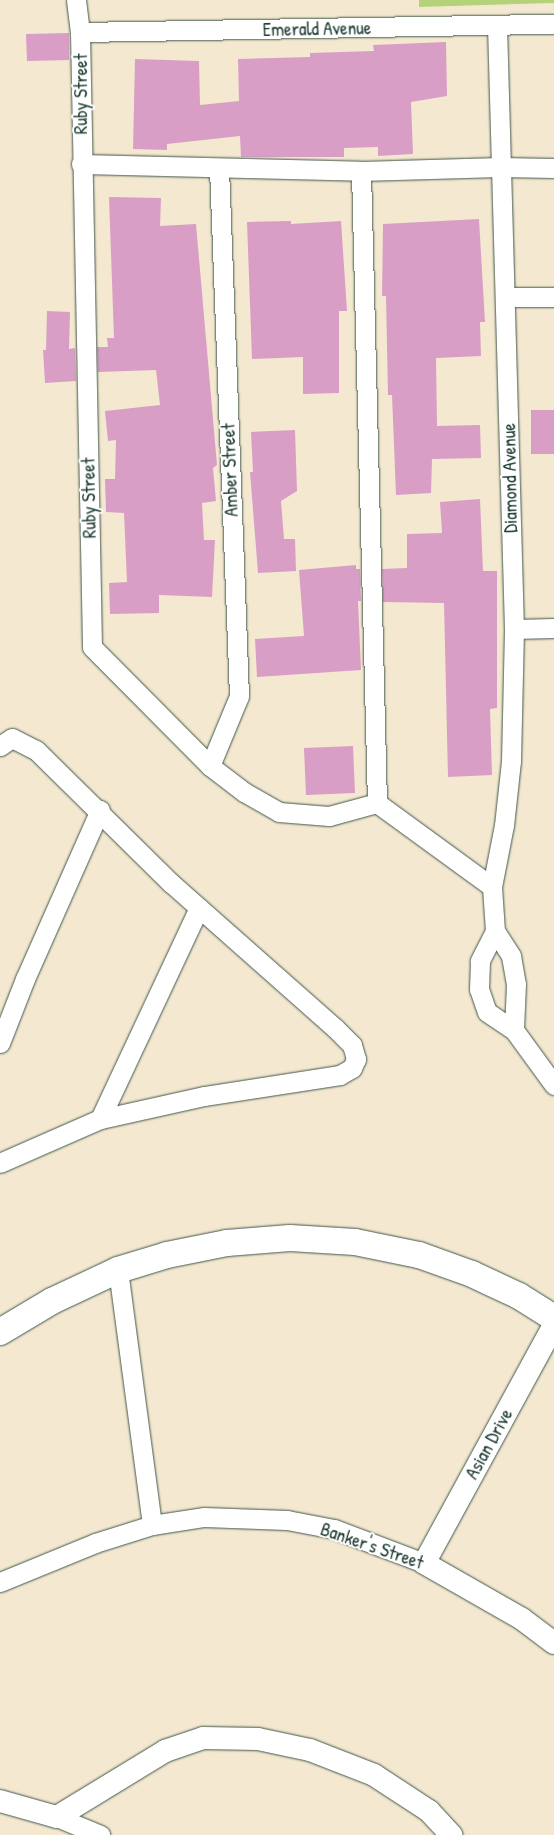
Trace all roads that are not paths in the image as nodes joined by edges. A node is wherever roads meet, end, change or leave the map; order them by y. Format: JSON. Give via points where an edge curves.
{"nodes":[{"id":1,"x":76,"y":0,"type":"edge"},
{"id":2,"x":554,"y":24,"type":"edge"},
{"id":3,"x":497,"y":25,"type":"junction"},
{"id":4,"x":80,"y":32,"type":"junction"},
{"id":5,"x":81,"y":164,"type":"junction"},
{"id":6,"x":500,"y":166,"type":"junction"},
{"id":7,"x":554,"y":168,"type":"edge"},
{"id":8,"x":219,"y":169,"type":"junction"},
{"id":9,"x":361,"y":171,"type":"junction"},
{"id":10,"x":506,"y":297,"type":"junction"},
{"id":11,"x":554,"y":297,"type":"edge"},
{"id":12,"x":554,"y":628,"type":"edge"},
{"id":13,"x":514,"y":629,"type":"junction"},
{"id":14,"x":0,"y":746,"type":"edge"},
{"id":15,"x":210,"y":766,"type":"junction"},
{"id":16,"x":377,"y":803,"type":"junction"},
{"id":17,"x":100,"y":810,"type":"junction"},
{"id":18,"x":492,"y":887,"type":"junction"},
{"id":19,"x":199,"y":908,"type":"junction"},
{"id":20,"x":495,"y":931,"type":"junction"},
{"id":21,"x":514,"y":1030,"type":"junction"},
{"id":22,"x":0,"y":1043,"type":"edge"},
{"id":23,"x":554,"y":1085,"type":"edge"},
{"id":24,"x":100,"y":1119,"type":"junction"},
{"id":25,"x":0,"y":1163,"type":"edge"},
{"id":26,"x":118,"y":1270,"type":"junction"},
{"id":27,"x":554,"y":1318,"type":"edge"},
{"id":28,"x":554,"y":1325,"type":"edge"},
{"id":29,"x":0,"y":1332,"type":"edge"},
{"id":30,"x":152,"y":1525,"type":"junction"},
{"id":31,"x":424,"y":1563,"type":"junction"},
{"id":32,"x":0,"y":1582,"type":"edge"},
{"id":33,"x":554,"y":1643,"type":"edge"},
{"id":34,"x":0,"y":1801,"type":"edge"},
{"id":35,"x":57,"y":1817,"type":"junction"},
{"id":36,"x":100,"y":1835,"type":"edge"},
{"id":37,"x":451,"y":1835,"type":"edge"}],
"edges":[{"from":1,"to":4,"type":"street","name":"Ruby Street"},
{"from":2,"to":3,"type":"street","name":"Emerald Avenue"},
{"from":3,"to":4,"type":"street","name":"Emerald Avenue"},
{"from":3,"to":6,"type":"street","name":"Diamond Avenue"},
{"from":4,"to":5,"type":"street","name":"Ruby Street"},
{"from":5,"to":8,"type":"street"},
{"from":5,"to":15,"type":"street","name":"Ruby Street","via":[[92,647]]},
{"from":6,"to":7,"type":"street"},
{"from":6,"to":9,"type":"street"},
{"from":6,"to":10,"type":"street","name":"Diamond Avenue"},
{"from":8,"to":9,"type":"street"},
{"from":8,"to":15,"type":"street","name":"Amber Street","via":[[239,696]]},
{"from":9,"to":16,"type":"street"},
{"from":10,"to":11,"type":"street"},
{"from":10,"to":13,"type":"street","name":"Diamond Avenue"},
{"from":12,"to":13,"type":"street"},
{"from":13,"to":18,"type":"street","name":"Diamond Avenue","via":[[511,761]]},
{"from":14,"to":17,"type":"street","via":[[12,738],[36,750]]},
{"from":15,"to":16,"type":"street","name":"Ruby Street","via":[[244,792],[279,812],[329,816]]},
{"from":16,"to":18,"type":"street"},
{"from":17,"to":19,"type":"street"},
{"from":17,"to":22,"type":"street","via":[[25,978]]},
{"from":18,"to":20,"type":"street","name":"Diamond Avenue"},
{"from":19,"to":24,"type":"street"},
{"from":19,"to":24,"type":"street","via":[[352,1045],[356,1059],[352,1068],[340,1075],[204,1096]]},
{"from":20,"to":21,"type":"street","name":"Diamond Avenue","via":[[511,956],[516,984]]},
{"from":20,"to":21,"type":"street","via":[[480,961],[480,988],[487,1012]]},
{"from":21,"to":23,"type":"street"},
{"from":24,"to":25,"type":"street"},
{"from":26,"to":27,"type":"main road","via":[[167,1255],[227,1243],[290,1238],[355,1242],[419,1255],[472,1274],[519,1296]]},
{"from":26,"to":29,"type":"main road","via":[[52,1301]]},
{"from":26,"to":30,"type":"street"},
{"from":28,"to":31,"type":"street","name":"Asian Drive"},
{"from":30,"to":31,"type":"street","name":"Banker's Street","via":[[204,1517],[287,1520],[334,1529]]},
{"from":30,"to":32,"type":"street","name":"Banker's Street","via":[[95,1543]]},
{"from":31,"to":33,"type":"street","name":"Banker's Street","via":[[515,1615]]},
{"from":34,"to":35,"type":"street"},
{"from":35,"to":36,"type":"street"},
{"from":35,"to":37,"type":"street","via":[[165,1752],[203,1738],[258,1739],[310,1750],[374,1775],[429,1811]]}]}
